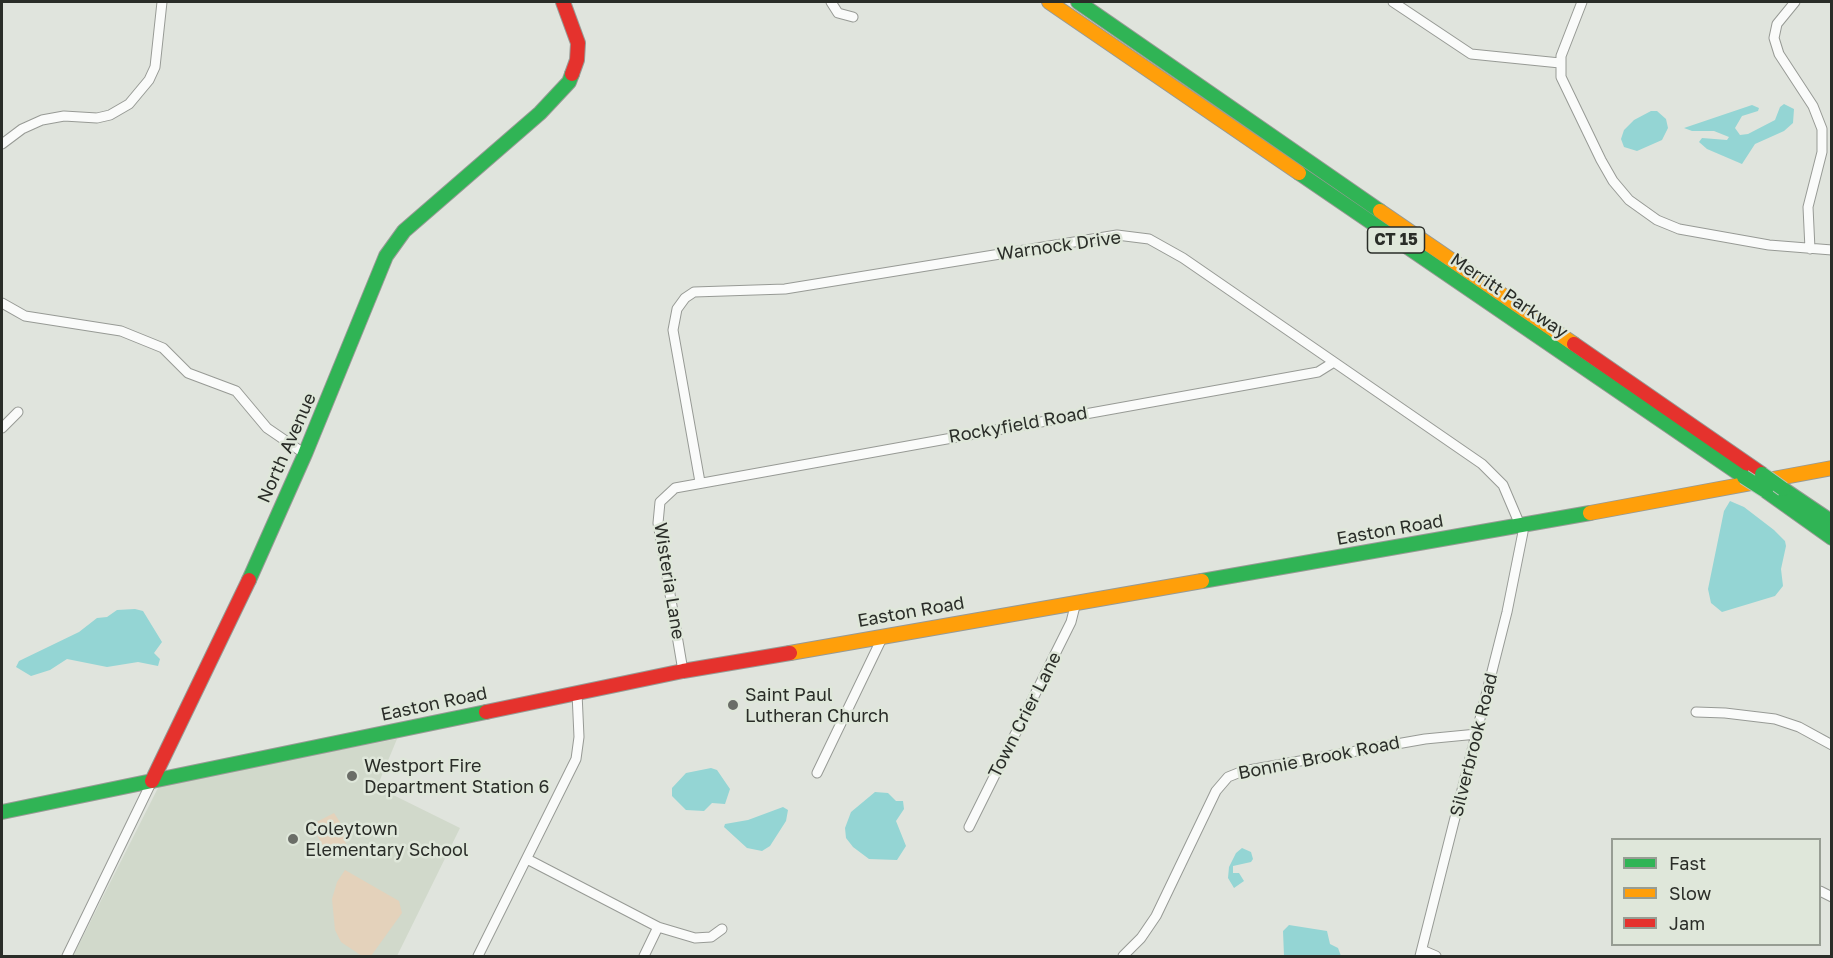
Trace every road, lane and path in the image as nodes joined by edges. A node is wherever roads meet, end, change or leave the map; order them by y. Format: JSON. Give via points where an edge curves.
{"nodes":[{"id":1,"x":162,"y":2,"type":"edge"},
{"id":2,"x":563,"y":2,"type":"edge"},
{"id":3,"x":831,"y":2,"type":"edge"},
{"id":4,"x":1049,"y":2,"type":"edge"},
{"id":5,"x":1078,"y":2,"type":"edge"},
{"id":6,"x":1393,"y":2,"type":"edge"},
{"id":7,"x":1582,"y":2,"type":"edge"},
{"id":8,"x":1795,"y":2,"type":"edge"},
{"id":9,"x":853,"y":17,"type":"dead end"},
{"id":10,"x":1560,"y":63,"type":"junction"},
{"id":11,"x":2,"y":144,"type":"edge"},
{"id":12,"x":1810,"y":249,"type":"junction"},
{"id":13,"x":1832,"y":250,"type":"edge"},
{"id":14,"x":2,"y":303,"type":"edge"},
{"id":15,"x":1334,"y":362,"type":"junction"},
{"id":16,"x":18,"y":412,"type":"dead end"},
{"id":17,"x":2,"y":428,"type":"edge"},
{"id":18,"x":305,"y":454,"type":"junction"},
{"id":19,"x":1832,"y":468,"type":"edge"},
{"id":20,"x":700,"y":482,"type":"junction"},
{"id":21,"x":1783,"y":489,"type":"junction"},
{"id":22,"x":1832,"y":516,"type":"edge"},
{"id":23,"x":1832,"y":522,"type":"edge"},
{"id":24,"x":1521,"y":526,"type":"junction"},
{"id":25,"x":1832,"y":538,"type":"edge"},
{"id":26,"x":1076,"y":602,"type":"junction"},
{"id":27,"x":883,"y":636,"type":"junction"},
{"id":28,"x":683,"y":670,"type":"junction"},
{"id":29,"x":577,"y":693,"type":"junction"},
{"id":30,"x":1696,"y":712,"type":"dead end"},
{"id":31,"x":1477,"y":734,"type":"junction"},
{"id":32,"x":1832,"y":745,"type":"edge"},
{"id":33,"x":817,"y":773,"type":"dead end"},
{"id":34,"x":152,"y":781,"type":"junction"},
{"id":35,"x":2,"y":812,"type":"edge"},
{"id":36,"x":970,"y":824,"type":"dead end"},
{"id":37,"x":527,"y":860,"type":"junction"},
{"id":38,"x":658,"y":927,"type":"junction"},
{"id":39,"x":722,"y":929,"type":"dead end"},
{"id":40,"x":1421,"y":953,"type":"edge"},
{"id":41,"x":67,"y":957,"type":"edge"},
{"id":42,"x":478,"y":957,"type":"edge"},
{"id":43,"x":644,"y":957,"type":"edge"},
{"id":44,"x":1123,"y":957,"type":"edge"},
{"id":45,"x":1436,"y":957,"type":"edge"}],
"edges":[{"from":1,"to":11,"type":"street","via":[[155,67],[129,104],[96,118],[64,116],[42,120]]},
{"from":2,"to":18,"type":"main road","name":"North Avenue","via":[[578,43],[569,81],[540,113],[392,245]]},
{"from":3,"to":9,"type":"street","via":[[838,13]]},
{"from":4,"to":25,"type":"main road","name":"Merritt Parkway","number":"CT 15","bridge":true},
{"from":5,"to":21,"type":"main road","name":"Merritt Parkway","number":"CT 15","bridge":true},
{"from":6,"to":10,"type":"street","via":[[1471,54]]},
{"from":7,"to":10,"type":"street"},
{"from":8,"to":12,"type":"street","via":[[1777,24],[1774,38],[1779,54],[1813,106],[1822,129],[1822,153],[1808,207]]},
{"from":10,"to":12,"type":"street","via":[[1565,89],[1608,173],[1629,200],[1647,214],[1691,232]]},
{"from":12,"to":13,"type":"street"},
{"from":14,"to":18,"type":"street","via":[[25,316],[121,331],[164,348],[188,373],[236,391],[267,428]]},
{"from":15,"to":20,"type":"street","name":"Rockyfield Road","via":[[1318,372]]},
{"from":15,"to":20,"type":"street","name":"Warnock Drive","via":[[1183,258],[1156,242],[1132,235],[785,289],[694,292],[677,309],[673,330]]},
{"from":15,"to":24,"type":"street","name":"Warnock Drive","via":[[1489,470],[1506,490]]},
{"from":16,"to":17,"type":"street"},
{"from":18,"to":34,"type":"main road","name":"North Avenue"},
{"from":19,"to":24,"type":"main road","name":"Easton Road"},
{"from":20,"to":28,"type":"street","name":"Wisteria Lane","via":[[668,492],[658,510]]},
{"from":21,"to":22,"type":"main road"},
{"from":21,"to":23,"type":"main road","name":"Merritt Parkway","number":"CT 15"},
{"from":24,"to":26,"type":"main road","name":"Easton Road"},
{"from":24,"to":31,"type":"street","name":"Silverbrook Road","via":[[1524,541],[1519,565]]},
{"from":26,"to":27,"type":"main road","name":"Easton Road"},
{"from":26,"to":36,"type":"street","name":"Town Crier Lane","via":[[1071,622]]},
{"from":27,"to":28,"type":"main road","name":"Easton Road"},
{"from":27,"to":33,"type":"street"},
{"from":28,"to":29,"type":"main road","name":"Easton Road"},
{"from":29,"to":34,"type":"main road","name":"Easton Road"},
{"from":29,"to":37,"type":"street","via":[[579,748]]},
{"from":30,"to":32,"type":"street","via":[[1775,719]]},
{"from":31,"to":40,"type":"street","name":"Silverbrook Road"},
{"from":31,"to":44,"type":"street","name":"Bonnie Brook Road","via":[[1414,740],[1228,777],[1216,791],[1156,916]]},
{"from":34,"to":35,"type":"main road","name":"Easton Road"},
{"from":34,"to":41,"type":"street","name":"North Avenue"},
{"from":37,"to":38,"type":"street"},
{"from":37,"to":42,"type":"street"},
{"from":38,"to":39,"type":"street","via":[[695,938],[711,937]]},
{"from":38,"to":43,"type":"street"},
{"from":40,"to":45,"type":"street","name":"Silverbrook Road"}]}
